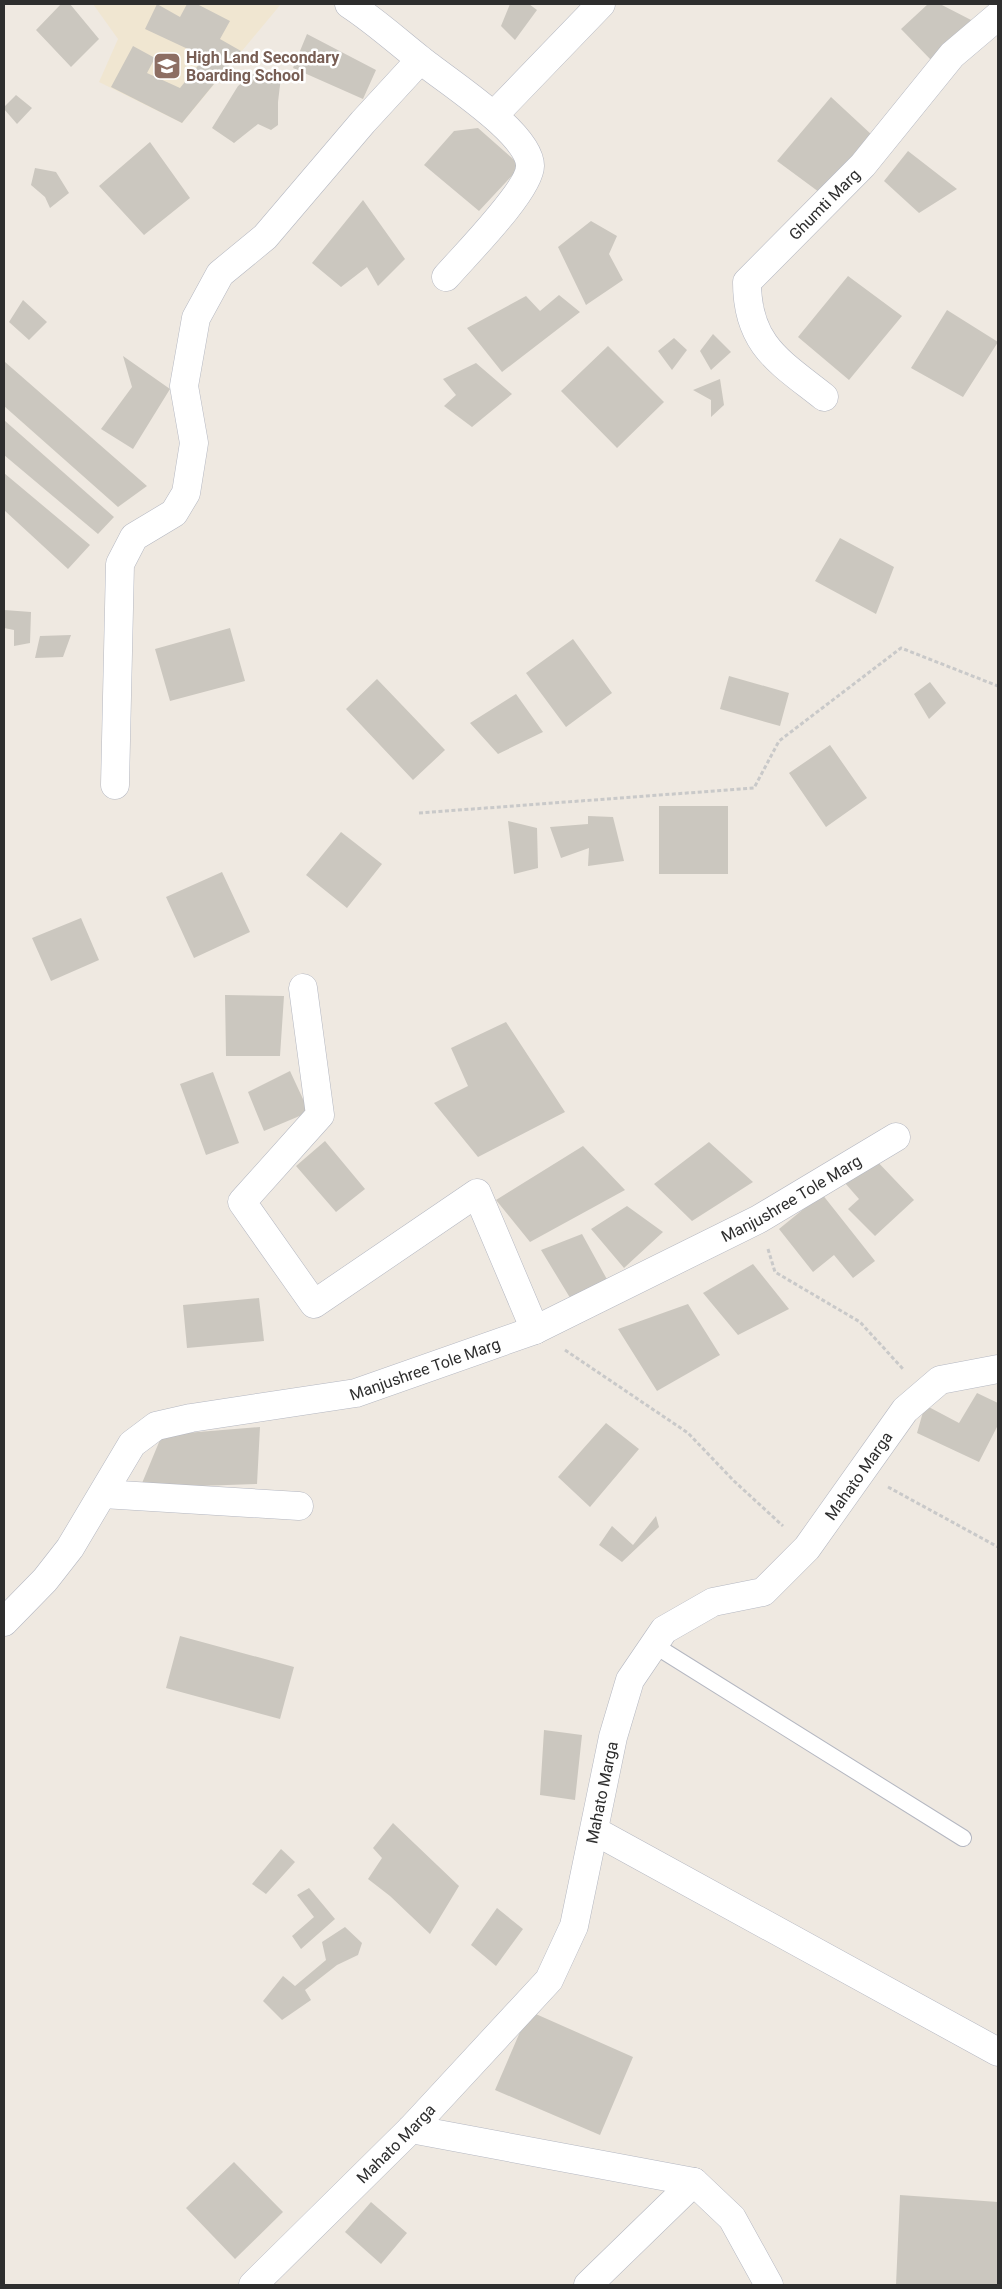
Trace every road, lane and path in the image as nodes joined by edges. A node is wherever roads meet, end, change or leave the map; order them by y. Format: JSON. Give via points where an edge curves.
{"nodes":[{"id":1,"x":349,"y":4,"type":"edge"},
{"id":2,"x":601,"y":4,"type":"edge"},
{"id":3,"x":998,"y":16,"type":"edge"},
{"id":4,"x":420,"y":60,"type":"junction"},
{"id":5,"x":494,"y":115,"type":"junction"},
{"id":6,"x":446,"y":277,"type":"dead end"},
{"id":7,"x":824,"y":397,"type":"dead end"},
{"id":8,"x":998,"y":686,"type":"edge"},
{"id":9,"x":115,"y":784,"type":"dead end"},
{"id":10,"x":419,"y":812,"type":"dead end"},
{"id":11,"x":303,"y":988,"type":"dead end"},
{"id":12,"x":896,"y":1137,"type":"dead end"},
{"id":13,"x":759,"y":1220,"type":"junction"},
{"id":14,"x":536,"y":1330,"type":"junction"},
{"id":15,"x":998,"y":1369,"type":"edge"},
{"id":16,"x":940,"y":1380,"type":"junction"},
{"id":17,"x":861,"y":1472,"type":"junction"},
{"id":18,"x":103,"y":1494,"type":"junction"},
{"id":19,"x":299,"y":1506,"type":"dead end"},
{"id":20,"x":998,"y":1547,"type":"edge"},
{"id":21,"x":807,"y":1548,"type":"junction"},
{"id":22,"x":4,"y":1622,"type":"edge"},
{"id":23,"x":654,"y":1644,"type":"junction"},
{"id":24,"x":595,"y":1831,"type":"junction"},
{"id":25,"x":963,"y":1838,"type":"dead end"},
{"id":26,"x":998,"y":2052,"type":"edge"},
{"id":27,"x":411,"y":2129,"type":"junction"},
{"id":28,"x":694,"y":2182,"type":"junction"},
{"id":29,"x":253,"y":2285,"type":"edge"},
{"id":30,"x":588,"y":2285,"type":"edge"},
{"id":31,"x":769,"y":2285,"type":"edge"}],
"edges":[{"from":1,"to":4,"type":"street","via":[[376,22]]},
{"from":2,"to":5,"type":"street"},
{"from":3,"to":7,"type":"street","name":"Ghumti Marg","via":[[952,55],[863,164],[747,282],[747,299],[756,333],[772,357]]},
{"from":4,"to":5,"type":"street"},
{"from":4,"to":9,"type":"street","via":[[264,237],[220,274],[196,318],[184,386],[194,443],[186,493],[174,513],[134,537],[120,564]]},
{"from":5,"to":6,"type":"street","via":[[528,153],[530,167],[521,190]]},
{"from":8,"to":10,"type":"path","via":[[900,648],[780,741],[754,788]]},
{"from":11,"to":14,"type":"street","via":[[320,1115],[242,1202],[314,1304],[477,1193]]},
{"from":12,"to":13,"type":"street","name":"Manjushree Tole Marg"},
{"from":13,"to":14,"type":"street","name":"Manjushree Tole Marg"},
{"from":13,"to":16,"type":"path","via":[[775,1272],[860,1322],[903,1370]]},
{"from":14,"to":18,"type":"street","name":"Manjushree Tole Marg","via":[[356,1393],[156,1426],[132,1444]]},
{"from":14,"to":21,"type":"path","via":[[688,1433],[734,1482]]},
{"from":15,"to":16,"type":"street","name":"Mahato Marga"},
{"from":16,"to":17,"type":"street","name":"Mahato Marga","via":[[904,1410]]},
{"from":17,"to":20,"type":"path"},
{"from":17,"to":21,"type":"street","name":"Mahato Marga"},
{"from":18,"to":19,"type":"street"},
{"from":18,"to":22,"type":"street","name":"Manjushree Tole Marg","via":[[70,1548],[45,1580]]},
{"from":21,"to":23,"type":"street","name":"Mahato Marga","via":[[763,1592],[714,1602],[664,1630]]},
{"from":23,"to":24,"type":"street","name":"Mahato Marga","via":[[630,1680],[613,1737]]},
{"from":23,"to":25,"type":"lane"},
{"from":24,"to":26,"type":"street"},
{"from":24,"to":27,"type":"street","name":"Mahato Marga","via":[[574,1926],[549,1980]]},
{"from":27,"to":28,"type":"street"},
{"from":27,"to":29,"type":"street","name":"Mahato Marga"},
{"from":28,"to":30,"type":"street"},
{"from":28,"to":31,"type":"street","via":[[732,2218]]}]}
